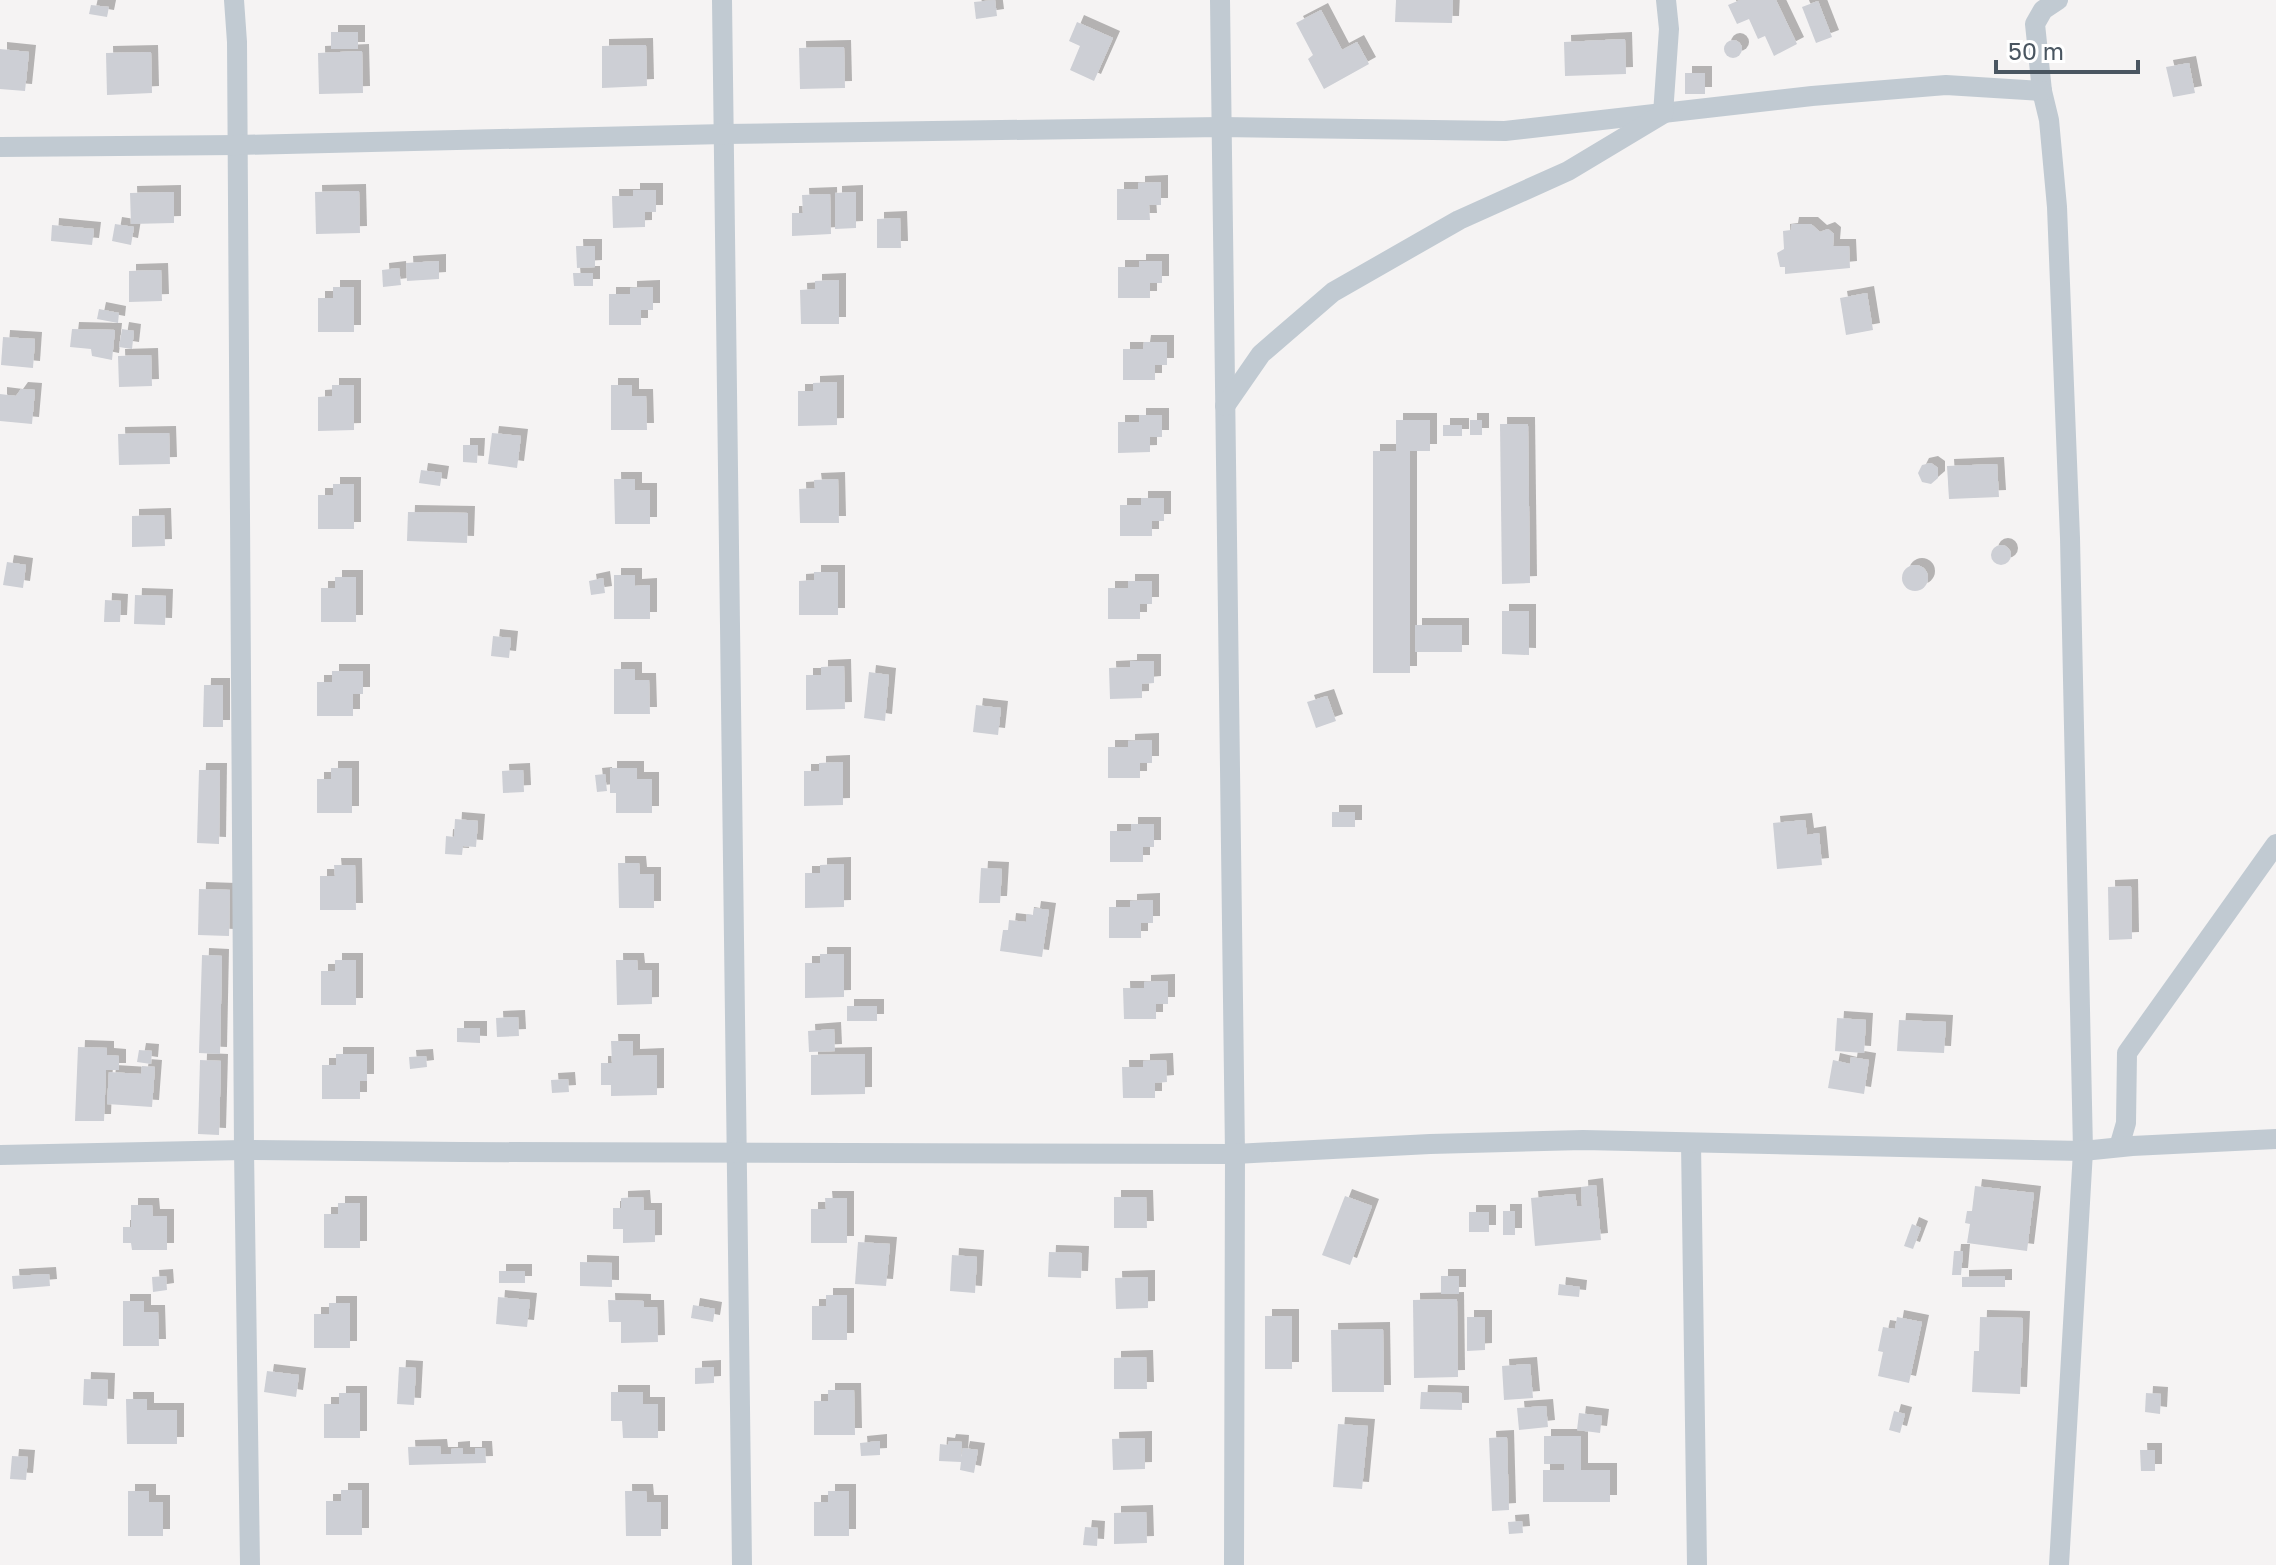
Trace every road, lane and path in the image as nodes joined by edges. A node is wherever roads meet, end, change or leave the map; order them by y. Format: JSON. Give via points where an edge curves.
{"nodes":[{"id":1,"x":234,"y":0,"type":"edge"},
{"id":2,"x":722,"y":0,"type":"edge"},
{"id":3,"x":1220,"y":0,"type":"edge"},
{"id":4,"x":1666,"y":0,"type":"edge"},
{"id":5,"x":2058,"y":0,"type":"edge"},
{"id":6,"x":2042,"y":91,"type":"junction"},
{"id":7,"x":1663,"y":114,"type":"junction"},
{"id":8,"x":1221,"y":127,"type":"junction"},
{"id":9,"x":725,"y":134,"type":"junction"},
{"id":10,"x":238,"y":145,"type":"junction"},
{"id":11,"x":0,"y":147,"type":"edge"},
{"id":12,"x":1225,"y":406,"type":"junction"},
{"id":13,"x":2276,"y":844,"type":"edge"},
{"id":14,"x":2276,"y":1139,"type":"edge"},
{"id":15,"x":1691,"y":1143,"type":"junction"},
{"id":16,"x":2119,"y":1147,"type":"junction"},
{"id":17,"x":244,"y":1150,"type":"junction"},
{"id":18,"x":2083,"y":1151,"type":"junction"},
{"id":19,"x":738,"y":1152,"type":"junction"},
{"id":20,"x":1235,"y":1154,"type":"junction"},
{"id":21,"x":0,"y":1155,"type":"edge"},
{"id":22,"x":250,"y":1565,"type":"edge"},
{"id":23,"x":742,"y":1565,"type":"edge"},
{"id":24,"x":1234,"y":1565,"type":"edge"},
{"id":25,"x":1697,"y":1565,"type":"edge"},
{"id":26,"x":2059,"y":1565,"type":"edge"}],
"edges":[{"from":1,"to":10,"type":"street"},
{"from":2,"to":9,"type":"street"},
{"from":3,"to":8,"type":"street"},
{"from":4,"to":7,"type":"street"},
{"from":5,"to":6,"type":"street","via":[[2035,24]]},
{"from":6,"to":7,"type":"street","via":[[1946,85]]},
{"from":6,"to":18,"type":"street","via":[[2057,207],[2070,538]]},
{"from":7,"to":8,"type":"street","via":[[1505,131]]},
{"from":7,"to":12,"type":"street","via":[[1568,171],[1459,220],[1333,292],[1261,354]]},
{"from":8,"to":9,"type":"street"},
{"from":8,"to":12,"type":"street"},
{"from":9,"to":10,"type":"street"},
{"from":9,"to":19,"type":"street"},
{"from":10,"to":11,"type":"street"},
{"from":10,"to":17,"type":"street"},
{"from":12,"to":20,"type":"street"},
{"from":13,"to":16,"type":"street","via":[[2127,1053],[2126,1123]]},
{"from":14,"to":16,"type":"street"},
{"from":15,"to":18,"type":"street"},
{"from":15,"to":20,"type":"street","via":[[1495,1141]]},
{"from":15,"to":25,"type":"street"},
{"from":16,"to":18,"type":"street"},
{"from":17,"to":19,"type":"street"},
{"from":17,"to":21,"type":"street"},
{"from":17,"to":22,"type":"street"},
{"from":18,"to":26,"type":"street"},
{"from":19,"to":20,"type":"street"},
{"from":19,"to":23,"type":"street"},
{"from":20,"to":24,"type":"street"}]}
